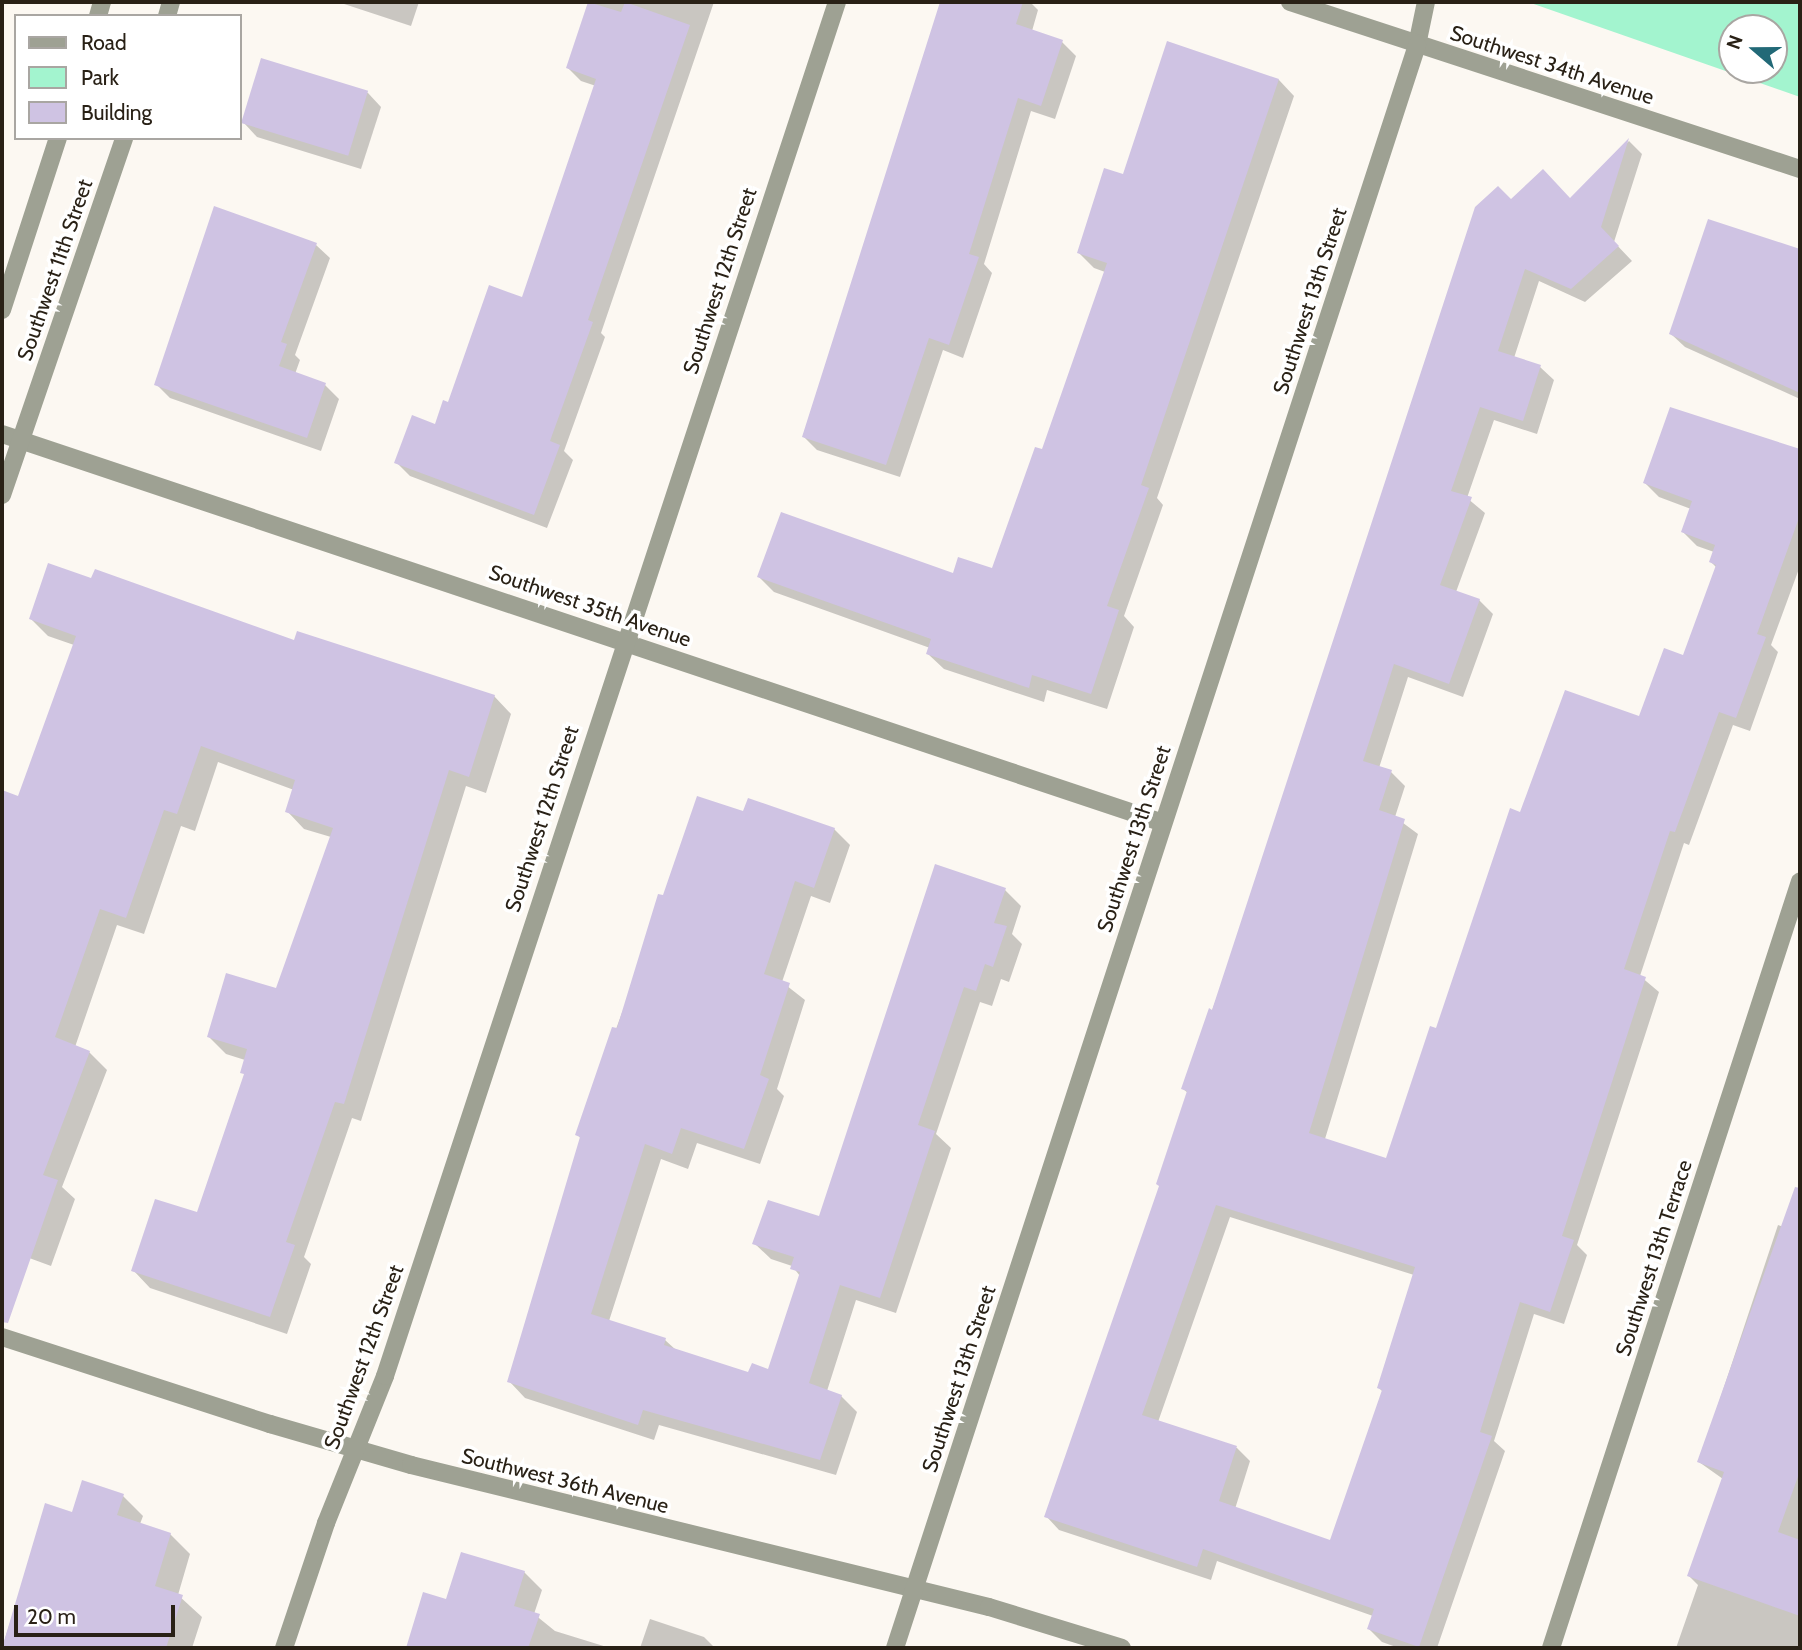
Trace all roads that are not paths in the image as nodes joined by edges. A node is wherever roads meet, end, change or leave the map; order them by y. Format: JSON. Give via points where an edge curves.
{"nodes":[{"id":1,"x":837,"y":2,"type":"edge"},
{"id":2,"x":1290,"y":2,"type":"edge"},
{"id":3,"x":1426,"y":2,"type":"edge"},
{"id":4,"x":1418,"y":45,"type":"junction"},
{"id":5,"x":57,"y":140,"type":"edge"},
{"id":6,"x":123,"y":140,"type":"edge"},
{"id":7,"x":1800,"y":169,"type":"edge"},
{"id":8,"x":2,"y":310,"type":"edge"},
{"id":9,"x":2,"y":435,"type":"edge"},
{"id":10,"x":20,"y":441,"type":"junction"},
{"id":11,"x":2,"y":495,"type":"edge"},
{"id":12,"x":624,"y":642,"type":"junction"},
{"id":13,"x":1163,"y":823,"type":"junction"},
{"id":14,"x":1800,"y":881,"type":"edge"},
{"id":15,"x":2,"y":1337,"type":"edge"},
{"id":16,"x":356,"y":1449,"type":"junction"},
{"id":17,"x":914,"y":1589,"type":"junction"},
{"id":18,"x":284,"y":1648,"type":"edge"},
{"id":19,"x":895,"y":1648,"type":"edge"},
{"id":20,"x":1122,"y":1648,"type":"edge"},
{"id":21,"x":1551,"y":1648,"type":"edge"}],
"edges":[{"from":1,"to":12,"type":"street","name":"Southwest 12th Street"},
{"from":2,"to":4,"type":"street","name":"Southwest 34th Avenue"},
{"from":3,"to":4,"type":"street","name":"Southwest 13th Street"},
{"from":4,"to":7,"type":"street","name":"Southwest 34th Avenue"},
{"from":4,"to":13,"type":"street","name":"Southwest 13th Street"},
{"from":5,"to":8,"type":"street","name":"Southwest 11th Street"},
{"from":6,"to":10,"type":"street","name":"Southwest 11th Street"},
{"from":9,"to":10,"type":"street","name":"Southwest 35th Avenue"},
{"from":10,"to":11,"type":"street","name":"Southwest 11th Street"},
{"from":10,"to":12,"type":"street","name":"Southwest 35th Avenue"},
{"from":12,"to":13,"type":"street","name":"Southwest 35th Avenue"},
{"from":12,"to":16,"type":"street","name":"Southwest 12th Street","via":[[385,1376]]},
{"from":13,"to":17,"type":"street","name":"Southwest 13th Street"},
{"from":14,"to":21,"type":"street","name":"Southwest 13th Terrace"},
{"from":15,"to":16,"type":"street","name":"Southwest 36th Avenue"},
{"from":16,"to":17,"type":"street","name":"Southwest 36th Avenue","via":[[542,1500]]},
{"from":16,"to":18,"type":"street","name":"Southwest 12th Street"},
{"from":17,"to":19,"type":"street","name":"Southwest 13th Street"},
{"from":17,"to":20,"type":"street","name":"Southwest 36th Avenue","via":[[1058,1626]]}]}
